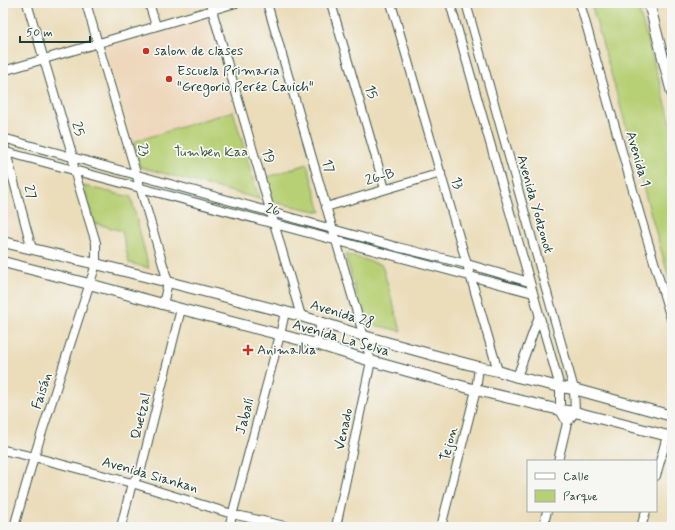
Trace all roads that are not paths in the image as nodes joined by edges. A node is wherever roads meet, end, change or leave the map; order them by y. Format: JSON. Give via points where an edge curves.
{"nodes":[{"id":1,"x":27,"y":3,"type":"edge"},
{"id":2,"x":86,"y":3,"type":"edge"},
{"id":3,"x":149,"y":3,"type":"edge"},
{"id":4,"x":236,"y":3,"type":"edge"},
{"id":5,"x":267,"y":3,"type":"edge"},
{"id":6,"x":331,"y":3,"type":"edge"},
{"id":7,"x":391,"y":3,"type":"edge"},
{"id":8,"x":450,"y":3,"type":"edge"},
{"id":9,"x":466,"y":3,"type":"edge"},
{"id":10,"x":580,"y":3,"type":"edge"},
{"id":11,"x":649,"y":3,"type":"edge"},
{"id":12,"x":211,"y":7,"type":"edge"},
{"id":13,"x":156,"y":26,"type":"junction"},
{"id":14,"x":98,"y":43,"type":"junction"},
{"id":15,"x":44,"y":59,"type":"junction"},
{"id":16,"x":3,"y":71,"type":"edge"},
{"id":17,"x":672,"y":93,"type":"edge"},
{"id":18,"x":3,"y":138,"type":"edge"},
{"id":19,"x":3,"y":141,"type":"edge"},
{"id":20,"x":6,"y":152,"type":"junction"},
{"id":21,"x":73,"y":157,"type":"junction"},
{"id":22,"x":74,"y":170,"type":"junction"},
{"id":23,"x":441,"y":173,"type":"junction"},
{"id":24,"x":136,"y":175,"type":"junction"},
{"id":25,"x":140,"y":188,"type":"junction"},
{"id":26,"x":385,"y":189,"type":"junction"},
{"id":27,"x":326,"y":206,"type":"junction"},
{"id":28,"x":271,"y":212,"type":"junction"},
{"id":29,"x":274,"y":224,"type":"junction"},
{"id":30,"x":332,"y":229,"type":"junction"},
{"id":31,"x":336,"y":240,"type":"junction"},
{"id":32,"x":3,"y":242,"type":"edge"},
{"id":33,"x":32,"y":249,"type":"junction"},
{"id":34,"x":3,"y":262,"type":"edge"},
{"id":35,"x":96,"y":264,"type":"junction"},
{"id":36,"x":467,"y":264,"type":"junction"},
{"id":37,"x":471,"y":277,"type":"junction"},
{"id":38,"x":168,"y":282,"type":"junction"},
{"id":39,"x":529,"y":282,"type":"junction"},
{"id":40,"x":90,"y":284,"type":"junction"},
{"id":41,"x":533,"y":293,"type":"junction"},
{"id":42,"x":163,"y":305,"type":"junction"},
{"id":43,"x":181,"y":309,"type":"junction"},
{"id":44,"x":285,"y":312,"type":"junction"},
{"id":45,"x":300,"y":316,"type":"junction"},
{"id":46,"x":539,"y":316,"type":"junction"},
{"id":47,"x":672,"y":322,"type":"edge"},
{"id":48,"x":321,"y":323,"type":"junction"},
{"id":49,"x":280,"y":335,"type":"junction"},
{"id":50,"x":364,"y":336,"type":"junction"},
{"id":51,"x":316,"y":344,"type":"junction"},
{"id":52,"x":371,"y":361,"type":"junction"},
{"id":53,"x":479,"y":367,"type":"junction"},
{"id":54,"x":498,"y":370,"type":"junction"},
{"id":55,"x":517,"y":377,"type":"junction"},
{"id":56,"x":560,"y":387,"type":"junction"},
{"id":57,"x":476,"y":390,"type":"junction"},
{"id":58,"x":574,"y":390,"type":"junction"},
{"id":59,"x":560,"y":410,"type":"junction"},
{"id":60,"x":575,"y":412,"type":"junction"},
{"id":61,"x":672,"y":416,"type":"edge"},
{"id":62,"x":567,"y":423,"type":"junction"},
{"id":63,"x":670,"y":436,"type":"edge"},
{"id":64,"x":3,"y":450,"type":"edge"},
{"id":65,"x":34,"y":457,"type":"junction"},
{"id":66,"x":558,"y":460,"type":"edge"},
{"id":67,"x":657,"y":473,"type":"edge"},
{"id":68,"x":132,"y":483,"type":"junction"},
{"id":69,"x":546,"y":512,"type":"edge"},
{"id":70,"x":646,"y":512,"type":"edge"},
{"id":71,"x":232,"y":514,"type":"junction"},
{"id":72,"x":14,"y":527,"type":"edge"},
{"id":73,"x":120,"y":527,"type":"edge"},
{"id":74,"x":229,"y":527,"type":"edge"},
{"id":75,"x":288,"y":527,"type":"edge"},
{"id":76,"x":336,"y":527,"type":"edge"},
{"id":77,"x":441,"y":527,"type":"edge"},
{"id":78,"x":543,"y":527,"type":"edge"},
{"id":79,"x":641,"y":527,"type":"edge"}],
"edges":[{"from":1,"to":15,"type":"street","name":"25"},
{"from":2,"to":14,"type":"street","name":"23"},
{"from":3,"to":13,"type":"street"},
{"from":4,"to":12,"type":"street"},
{"from":5,"to":27,"type":"street","name":"17"},
{"from":6,"to":26,"type":"street","name":"15"},
{"from":7,"to":23,"type":"street","name":"13"},
{"from":8,"to":39,"type":"street","name":"Avenida Yodzonot"},
{"from":9,"to":58,"type":"street","name":"Avenida Yodzonot"},
{"from":10,"to":47,"type":"street","name":"Avenida 1"},
{"from":11,"to":17,"type":"street"},
{"from":12,"to":13,"type":"street"},
{"from":12,"to":28,"type":"street","name":"19"},
{"from":13,"to":14,"type":"street"},
{"from":14,"to":15,"type":"street"},
{"from":14,"to":24,"type":"street","name":"23"},
{"from":15,"to":16,"type":"street"},
{"from":15,"to":21,"type":"street","name":"25"},
{"from":18,"to":21,"type":"street"},
{"from":19,"to":20,"type":"street","name":"27"},
{"from":20,"to":22,"type":"street","name":"26"},
{"from":20,"to":33,"type":"street","name":"27"},
{"from":21,"to":22,"type":"street","name":"25"},
{"from":21,"to":24,"type":"street"},
{"from":22,"to":25,"type":"street","name":"26"},
{"from":22,"to":35,"type":"street","name":"25","via":[[96,243]]},
{"from":23,"to":26,"type":"street","name":"26-B"},
{"from":23,"to":36,"type":"street","name":"13"},
{"from":24,"to":25,"type":"street","name":"23"},
{"from":24,"to":28,"type":"street"},
{"from":25,"to":29,"type":"street","name":"26"},
{"from":25,"to":38,"type":"street","name":"23"},
{"from":26,"to":27,"type":"street","name":"26-B"},
{"from":27,"to":30,"type":"street","name":"17"},
{"from":28,"to":29,"type":"street","name":"19"},
{"from":28,"to":30,"type":"street"},
{"from":29,"to":31,"type":"street","name":"26"},
{"from":29,"to":45,"type":"street","name":"19"},
{"from":30,"to":31,"type":"street","name":"17"},
{"from":30,"to":36,"type":"street"},
{"from":31,"to":37,"type":"street","name":"26"},
{"from":31,"to":50,"type":"street","name":"17"},
{"from":32,"to":33,"type":"street","name":"Avenida 28"},
{"from":33,"to":35,"type":"street","name":"Avenida 28"},
{"from":34,"to":40,"type":"street","name":"Avenida La Selva"},
{"from":35,"to":38,"type":"street","name":"Avenida 28"},
{"from":35,"to":40,"type":"street","name":"Faisán"},
{"from":36,"to":37,"type":"street","name":"13"},
{"from":36,"to":39,"type":"street"},
{"from":37,"to":41,"type":"street","name":"26"},
{"from":37,"to":54,"type":"street","name":"13"},
{"from":38,"to":42,"type":"street","name":"23"},
{"from":38,"to":44,"type":"street","name":"Avenida 28"},
{"from":39,"to":41,"type":"street","name":"Avenida Yodzonot"},
{"from":40,"to":42,"type":"street","name":"Avenida La Selva"},
{"from":40,"to":65,"type":"street","name":"Faisán"},
{"from":41,"to":46,"type":"street","name":"Avenida Yodzonot"},
{"from":42,"to":43,"type":"street","name":"Avenida La Selva"},
{"from":43,"to":49,"type":"street","name":"Avenida La Selva"},
{"from":43,"to":68,"type":"street","name":"Quetzal","via":[[140,473]]},
{"from":44,"to":45,"type":"street","name":"Avenida 28"},
{"from":44,"to":49,"type":"street","name":"Jabalí"},
{"from":45,"to":48,"type":"street","name":"Avenida 28"},
{"from":46,"to":55,"type":"street"},
{"from":46,"to":56,"type":"street","name":"Avenida Yodzonot"},
{"from":48,"to":50,"type":"street","name":"Avenida 28"},
{"from":48,"to":51,"type":"street"},
{"from":49,"to":51,"type":"street","name":"Avenida La Selva"},
{"from":49,"to":71,"type":"street","name":"Jabalí"},
{"from":50,"to":52,"type":"street","name":"Venado"},
{"from":50,"to":53,"type":"street","name":"Avenida 28"},
{"from":51,"to":52,"type":"street","name":"Avenida La Selva"},
{"from":52,"to":57,"type":"street","name":"Avenida La Selva"},
{"from":52,"to":76,"type":"street","name":"Venado"},
{"from":53,"to":54,"type":"street","name":"Avenida 28"},
{"from":53,"to":57,"type":"street","name":"Tejon"},
{"from":54,"to":55,"type":"street","name":"Avenida 28"},
{"from":55,"to":56,"type":"street","name":"Avenida 28"},
{"from":56,"to":58,"type":"street","name":"Avenida 28"},
{"from":56,"to":59,"type":"street","name":"Avenida Yodzonot"},
{"from":57,"to":59,"type":"street","name":"Avenida La Selva"},
{"from":57,"to":77,"type":"street","name":"Tejon"},
{"from":58,"to":60,"type":"street","name":"Avenida Yodzonot"},
{"from":58,"to":61,"type":"street","name":"Avenida 28"},
{"from":59,"to":60,"type":"street","name":"Avenida La Selva"},
{"from":59,"to":62,"type":"street"},
{"from":60,"to":62,"type":"street"},
{"from":60,"to":63,"type":"street","name":"Avenida La Selva"},
{"from":62,"to":66,"type":"street"},
{"from":63,"to":67,"type":"street"},
{"from":64,"to":65,"type":"street","name":"Avenida Siankan"},
{"from":65,"to":68,"type":"street","name":"Avenida Siankan"},
{"from":65,"to":72,"type":"street","name":"Faisán"},
{"from":68,"to":71,"type":"street","name":"Avenida Siankan"},
{"from":68,"to":73,"type":"street","name":"Quetzal"},
{"from":69,"to":78,"type":"street"},
{"from":70,"to":79,"type":"street"},
{"from":71,"to":74,"type":"street","name":"Jabalí"},
{"from":71,"to":75,"type":"street","name":"Avenida Siankan"}]}
